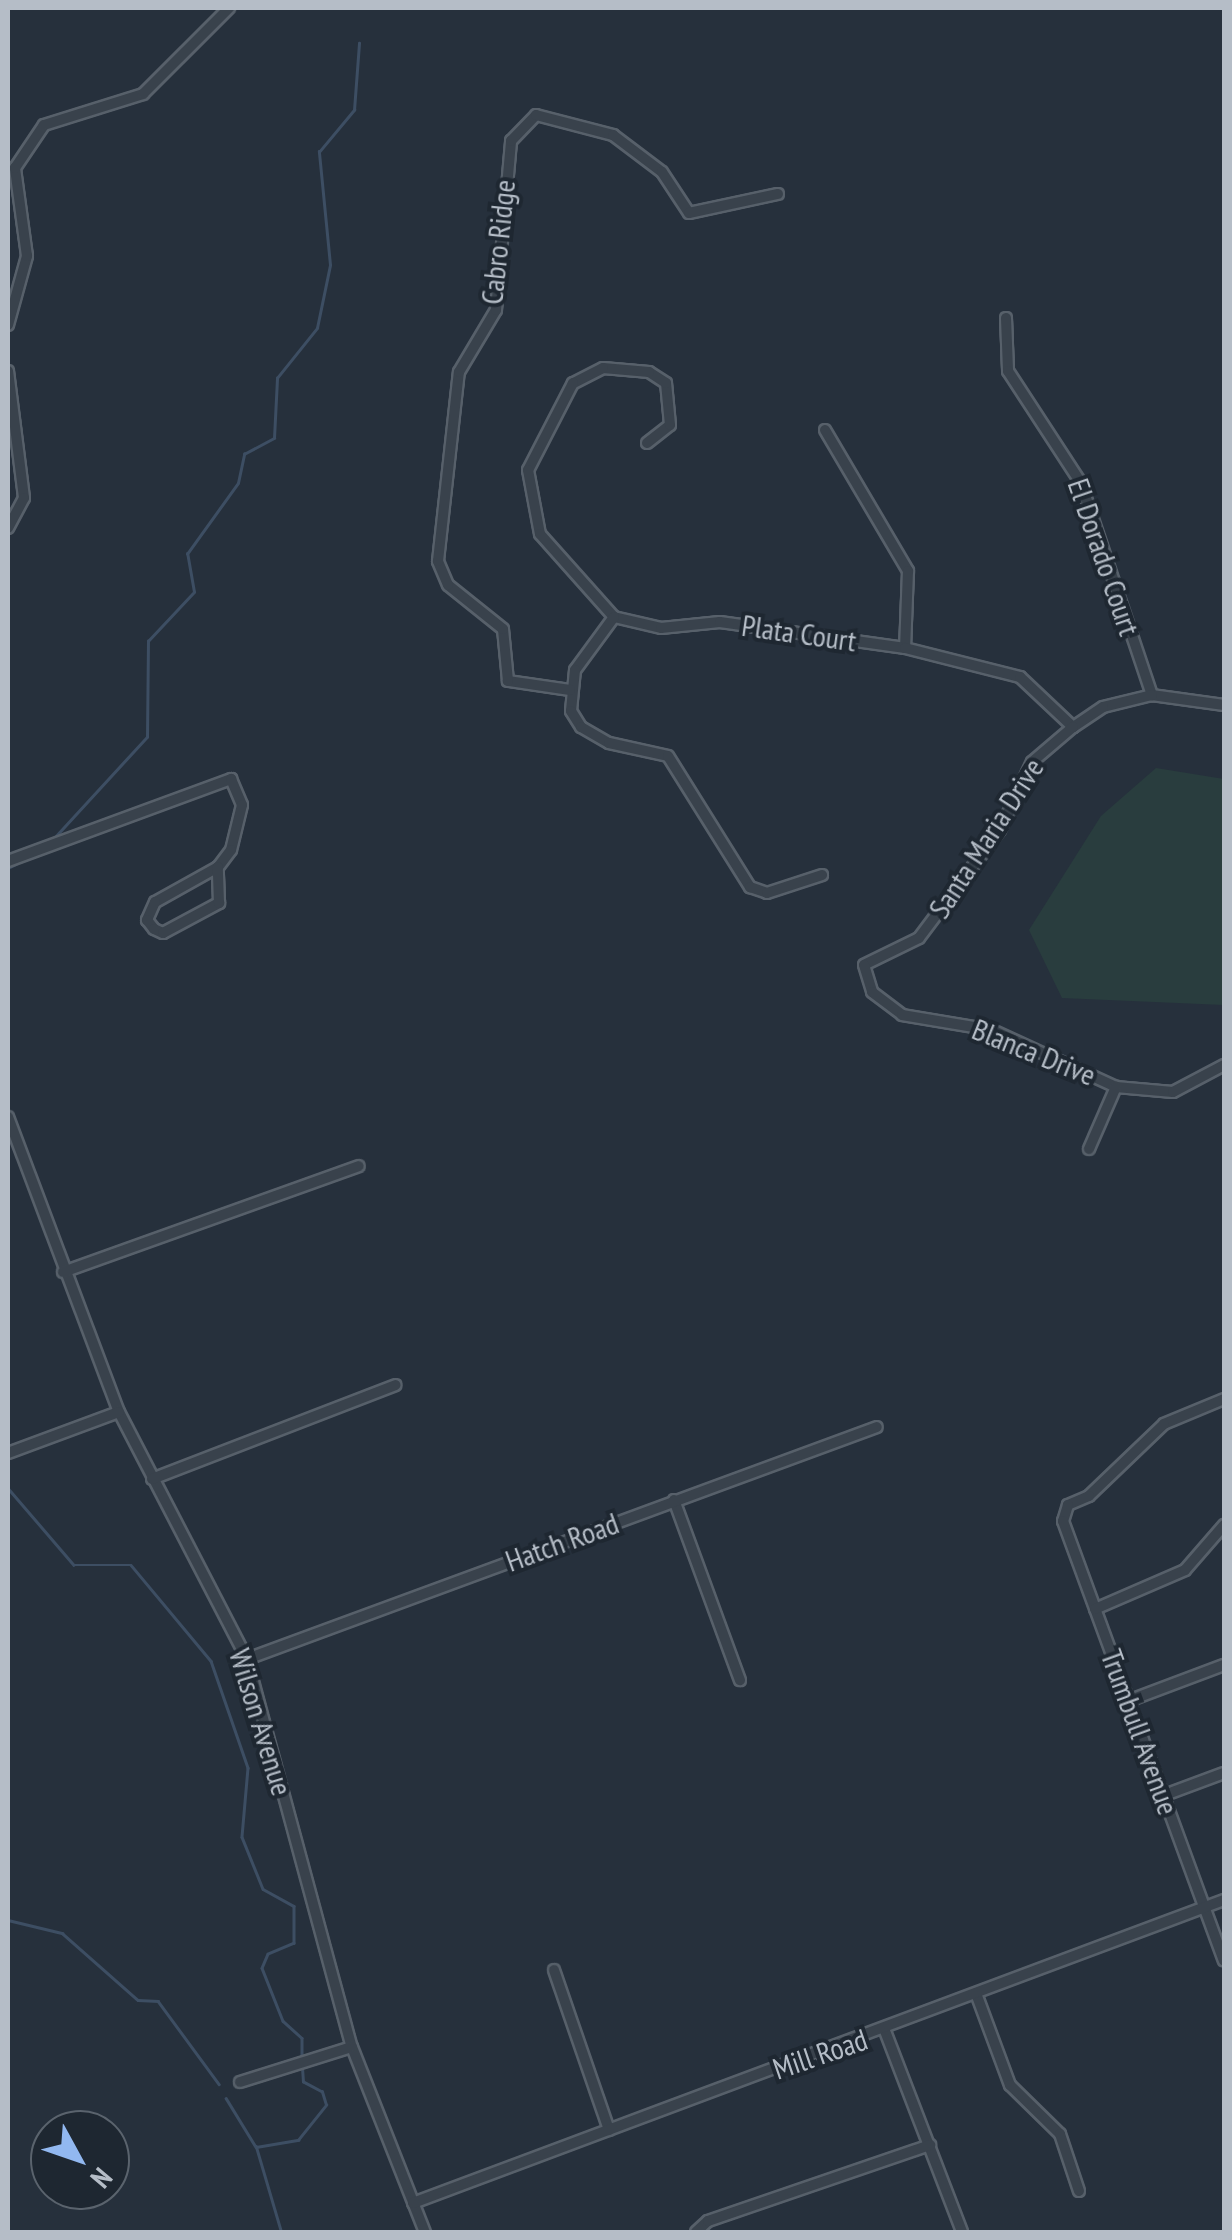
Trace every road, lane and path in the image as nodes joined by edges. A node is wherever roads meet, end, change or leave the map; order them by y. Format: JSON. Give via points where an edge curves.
{"nodes":[{"id":1,"x":229,"y":8,"type":"edge"},
{"id":2,"x":778,"y":194,"type":"dead end"},
{"id":3,"x":1006,"y":318,"type":"dead end"},
{"id":4,"x":8,"y":324,"type":"edge"},
{"id":5,"x":8,"y":371,"type":"edge"},
{"id":6,"x":824,"y":430,"type":"dead end"},
{"id":7,"x":647,"y":443,"type":"dead end"},
{"id":8,"x":8,"y":528,"type":"edge"},
{"id":9,"x":614,"y":617,"type":"junction"},
{"id":10,"x":904,"y":648,"type":"junction"},
{"id":11,"x":570,"y":690,"type":"junction"},
{"id":12,"x":1152,"y":695,"type":"junction"},
{"id":13,"x":1224,"y":705,"type":"edge"},
{"id":14,"x":1073,"y":726,"type":"junction"},
{"id":15,"x":8,"y":861,"type":"edge"},
{"id":16,"x":218,"y":867,"type":"junction"},
{"id":17,"x":822,"y":875,"type":"dead end"},
{"id":18,"x":864,"y":965,"type":"joint"},
{"id":19,"x":1224,"y":1065,"type":"edge"},
{"id":20,"x":1116,"y":1086,"type":"junction"},
{"id":21,"x":8,"y":1117,"type":"edge"},
{"id":22,"x":1089,"y":1149,"type":"dead end"},
{"id":23,"x":360,"y":1166,"type":"dead end"},
{"id":24,"x":63,"y":1272,"type":"junction"},
{"id":25,"x":396,"y":1385,"type":"dead end"},
{"id":26,"x":1224,"y":1399,"type":"edge"},
{"id":27,"x":119,"y":1412,"type":"junction"},
{"id":28,"x":877,"y":1426,"type":"dead end"},
{"id":29,"x":8,"y":1453,"type":"edge"},
{"id":30,"x":152,"y":1479,"type":"junction"},
{"id":31,"x":674,"y":1500,"type":"junction"},
{"id":32,"x":1224,"y":1526,"type":"edge"},
{"id":33,"x":1096,"y":1609,"type":"junction"},
{"id":34,"x":247,"y":1659,"type":"junction"},
{"id":35,"x":1224,"y":1664,"type":"edge"},
{"id":36,"x":740,"y":1680,"type":"dead end"},
{"id":37,"x":1128,"y":1701,"type":"junction"},
{"id":38,"x":1224,"y":1773,"type":"edge"},
{"id":39,"x":1162,"y":1796,"type":"junction"},
{"id":40,"x":1224,"y":1900,"type":"edge"},
{"id":41,"x":1205,"y":1908,"type":"junction"},
{"id":42,"x":1224,"y":1960,"type":"edge"},
{"id":43,"x":554,"y":1970,"type":"dead end"},
{"id":44,"x":976,"y":1996,"type":"junction"},
{"id":45,"x":885,"y":2031,"type":"junction"},
{"id":46,"x":352,"y":2046,"type":"junction"},
{"id":47,"x":240,"y":2082,"type":"dead end"},
{"id":48,"x":609,"y":2130,"type":"junction"},
{"id":49,"x":930,"y":2145,"type":"junction"},
{"id":50,"x":1079,"y":2192,"type":"dead end"},
{"id":51,"x":413,"y":2203,"type":"junction"},
{"id":52,"x":425,"y":2232,"type":"edge"},
{"id":53,"x":696,"y":2232,"type":"edge"},
{"id":54,"x":962,"y":2232,"type":"edge"}],
"edges":[{"from":1,"to":4,"type":"street","via":[[143,94],[44,125],[34,139],[15,168],[26,256]]},
{"from":2,"to":11,"type":"street","name":"Cabro Ridge","via":[[688,213],[662,172],[614,134],[536,114],[511,141],[496,310],[459,372],[438,561],[448,585],[503,629],[508,681]]},
{"from":3,"to":12,"type":"street","name":"El Dorado Court","via":[[1008,371],[1081,483]]},
{"from":5,"to":8,"type":"street","via":[[24,498]]},
{"from":6,"to":10,"type":"street","via":[[908,571]]},
{"from":7,"to":9,"type":"street","via":[[670,425],[666,383],[649,372],[603,368],[572,384],[528,470],[540,534]]},
{"from":9,"to":10,"type":"street","name":"Plata Court","via":[[661,628],[720,622]]},
{"from":9,"to":11,"type":"street"},
{"from":10,"to":14,"type":"street","name":"Plata Court","via":[[1020,676]]},
{"from":11,"to":17,"type":"street","via":[[571,711],[594,738],[673,761],[750,887],[767,893]]},
{"from":12,"to":13,"type":"street","name":"Santa Maria Drive"},
{"from":12,"to":14,"type":"street","name":"Santa Maria Drive","via":[[1103,707]]},
{"from":14,"to":18,"type":"street","name":"Santa Maria Drive","via":[[1032,762],[1000,830],[920,938]]},
{"from":15,"to":16,"type":"street","via":[[231,779],[242,805],[236,838]]},
{"from":16,"to":16,"type":"street","via":[[155,902],[148,920],[154,929],[162,933],[219,903]]},
{"from":18,"to":20,"type":"street","name":"Blanca Drive","via":[[872,992],[902,1016],[992,1030]]},
{"from":19,"to":20,"type":"street","name":"Blanca Drive","via":[[1173,1092]]},
{"from":20,"to":22,"type":"street"},
{"from":21,"to":24,"type":"street","name":"Wilson Avenue"},
{"from":23,"to":24,"type":"street"},
{"from":24,"to":27,"type":"street","name":"Wilson Avenue"},
{"from":25,"to":30,"type":"street"},
{"from":26,"to":33,"type":"street","name":"Trumbull Avenue","via":[[1164,1424],[1089,1496],[1068,1505],[1063,1521]]},
{"from":27,"to":29,"type":"street"},
{"from":27,"to":30,"type":"street","name":"Wilson Avenue"},
{"from":28,"to":31,"type":"street","name":"Hatch Road"},
{"from":30,"to":34,"type":"street","name":"Wilson Avenue"},
{"from":31,"to":34,"type":"street","name":"Hatch Road"},
{"from":31,"to":36,"type":"street"},
{"from":32,"to":33,"type":"street","via":[[1185,1570]]},
{"from":33,"to":37,"type":"street","name":"Trumbull Avenue"},
{"from":34,"to":46,"type":"street","name":"Wilson Avenue"},
{"from":35,"to":37,"type":"street"},
{"from":37,"to":39,"type":"street","name":"Trumbull Avenue"},
{"from":38,"to":39,"type":"street"},
{"from":39,"to":41,"type":"street","name":"Trumbull Avenue"},
{"from":40,"to":41,"type":"street","name":"Mill Road"},
{"from":41,"to":42,"type":"street","name":"Trumbull Avenue"},
{"from":41,"to":44,"type":"street","name":"Mill Road"},
{"from":43,"to":48,"type":"street"},
{"from":44,"to":45,"type":"street","name":"Mill Road"},
{"from":44,"to":50,"type":"street","via":[[1010,2085],[1060,2134]]},
{"from":45,"to":48,"type":"street","name":"Mill Road"},
{"from":45,"to":49,"type":"street"},
{"from":46,"to":47,"type":"street"},
{"from":46,"to":51,"type":"street","name":"Wilson Avenue"},
{"from":48,"to":51,"type":"street","name":"Mill Road"},
{"from":49,"to":53,"type":"street","via":[[708,2221]]},
{"from":49,"to":54,"type":"street"},
{"from":51,"to":52,"type":"street","name":"Wilson Avenue"}]}
